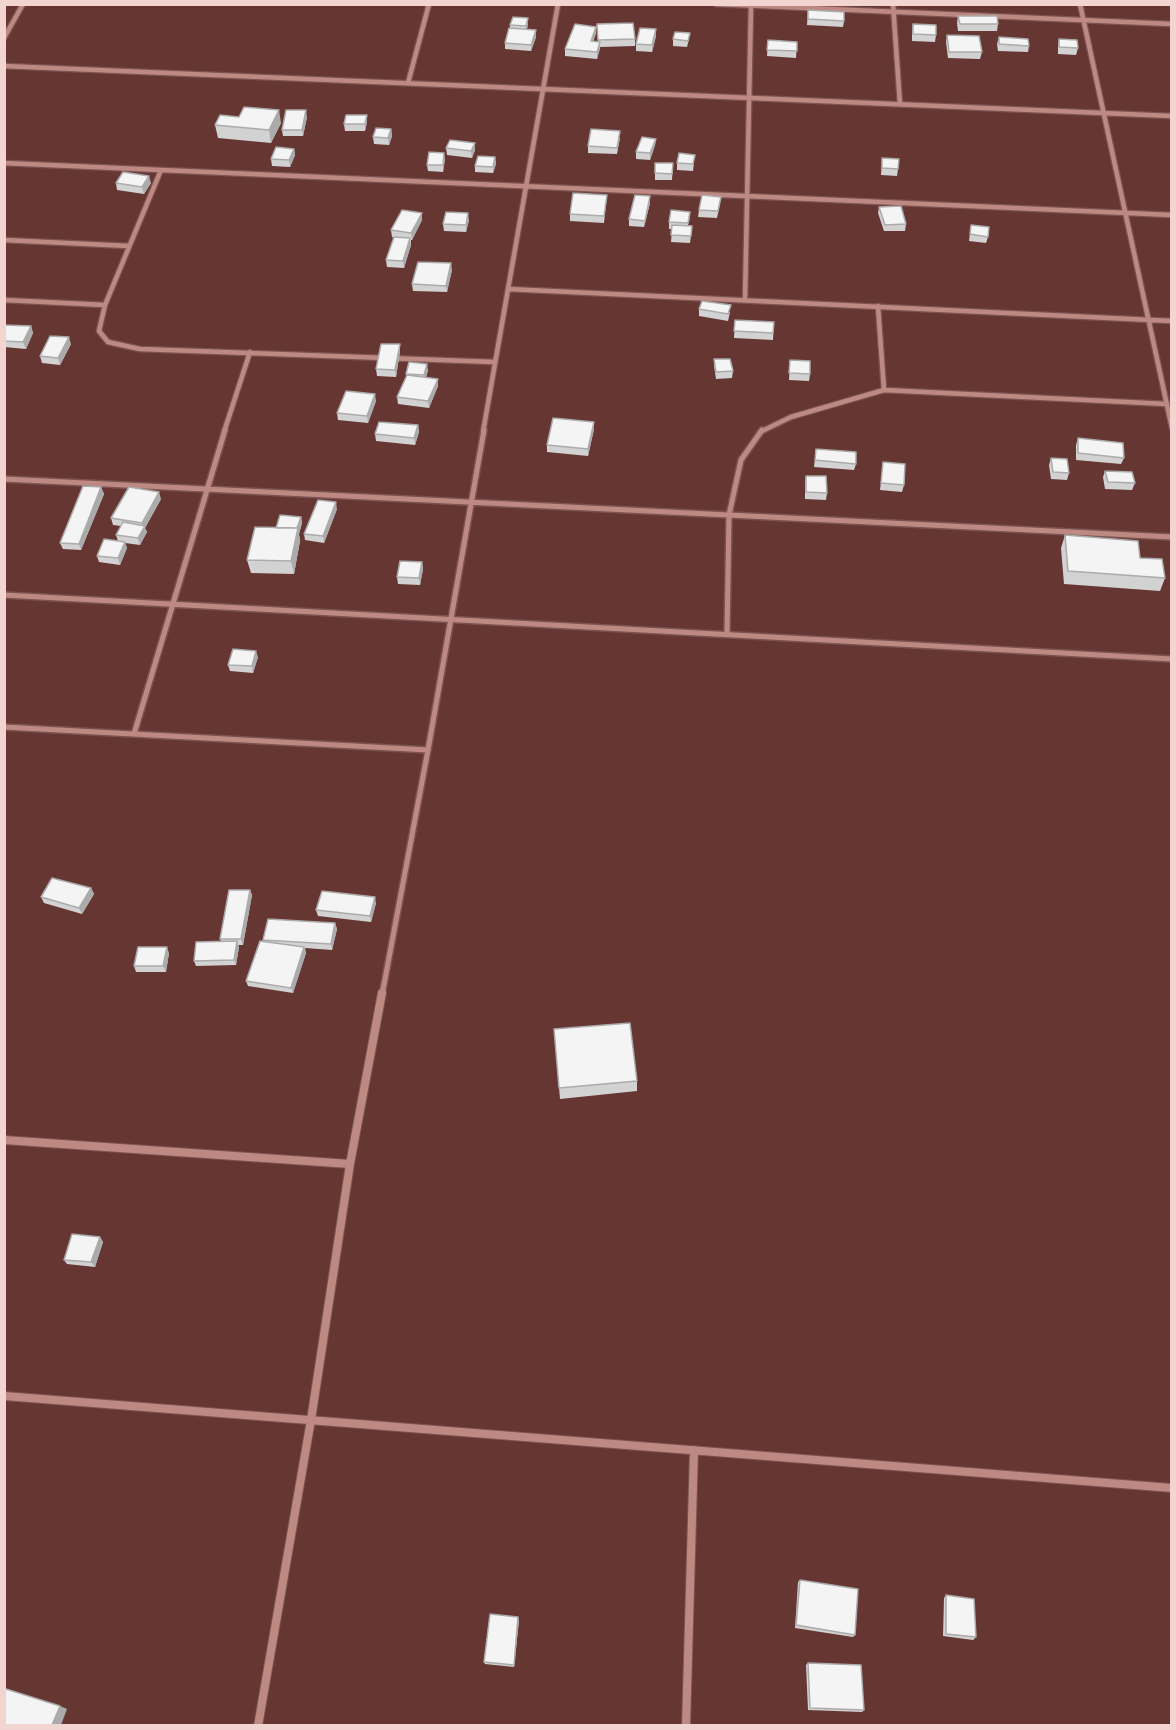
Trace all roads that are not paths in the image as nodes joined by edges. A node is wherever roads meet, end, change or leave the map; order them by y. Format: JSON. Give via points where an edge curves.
{"nodes":[{"id":1,"x":23,"y":4,"type":"edge"},
{"id":2,"x":429,"y":4,"type":"edge"},
{"id":3,"x":558,"y":4,"type":"edge"},
{"id":4,"x":716,"y":4,"type":"edge"},
{"id":5,"x":893,"y":4,"type":"edge"},
{"id":6,"x":1080,"y":4,"type":"edge"},
{"id":7,"x":751,"y":6,"type":"edge"},
{"id":8,"x":894,"y":12,"type":"junction"},
{"id":9,"x":1083,"y":20,"type":"junction"},
{"id":10,"x":1172,"y":24,"type":"edge"},
{"id":11,"x":4,"y":38,"type":"edge"},
{"id":12,"x":4,"y":66,"type":"edge"},
{"id":13,"x":408,"y":83,"type":"junction"},
{"id":14,"x":543,"y":89,"type":"junction"},
{"id":15,"x":749,"y":98,"type":"junction"},
{"id":16,"x":900,"y":104,"type":"junction"},
{"id":17,"x":1103,"y":113,"type":"junction"},
{"id":18,"x":1172,"y":116,"type":"edge"},
{"id":19,"x":4,"y":163,"type":"edge"},
{"id":20,"x":161,"y":170,"type":"junction"},
{"id":21,"x":527,"y":186,"type":"junction"},
{"id":22,"x":749,"y":196,"type":"junction"},
{"id":23,"x":1126,"y":213,"type":"junction"},
{"id":24,"x":1172,"y":215,"type":"edge"},
{"id":25,"x":4,"y":240,"type":"edge"},
{"id":26,"x":129,"y":246,"type":"junction"},
{"id":27,"x":508,"y":289,"type":"junction"},
{"id":28,"x":4,"y":300,"type":"edge"},
{"id":29,"x":745,"y":300,"type":"junction"},
{"id":30,"x":105,"y":305,"type":"junction"},
{"id":31,"x":878,"y":306,"type":"junction"},
{"id":32,"x":1148,"y":320,"type":"junction"},
{"id":33,"x":1172,"y":321,"type":"edge"},
{"id":34,"x":250,"y":352,"type":"junction"},
{"id":35,"x":495,"y":362,"type":"junction"},
{"id":36,"x":884,"y":390,"type":"junction"},
{"id":37,"x":1167,"y":404,"type":"junction"},
{"id":38,"x":1172,"y":428,"type":"edge"},
{"id":39,"x":4,"y":479,"type":"edge"},
{"id":40,"x":206,"y":489,"type":"junction"},
{"id":41,"x":471,"y":502,"type":"junction"},
{"id":42,"x":729,"y":515,"type":"junction"},
{"id":43,"x":1172,"y":537,"type":"edge"},
{"id":44,"x":4,"y":595,"type":"edge"},
{"id":45,"x":172,"y":604,"type":"junction"},
{"id":46,"x":451,"y":619,"type":"junction"},
{"id":47,"x":727,"y":634,"type":"junction"},
{"id":48,"x":1172,"y":659,"type":"edge"},
{"id":49,"x":4,"y":727,"type":"edge"},
{"id":50,"x":135,"y":734,"type":"junction"},
{"id":51,"x":428,"y":750,"type":"junction"},
{"id":52,"x":5,"y":1142,"type":"edge"},
{"id":53,"x":350,"y":1164,"type":"junction"},
{"id":54,"x":4,"y":1396,"type":"edge"},
{"id":55,"x":312,"y":1420,"type":"junction"},
{"id":56,"x":694,"y":1450,"type":"junction"},
{"id":57,"x":1172,"y":1488,"type":"edge"},
{"id":58,"x":258,"y":1725,"type":"edge"},
{"id":59,"x":686,"y":1725,"type":"edge"}],
"edges":[{"from":1,"to":11,"type":"street"},
{"from":2,"to":13,"type":"street"},
{"from":3,"to":14,"type":"street"},
{"from":4,"to":7,"type":"street"},
{"from":5,"to":8,"type":"street"},
{"from":6,"to":9,"type":"street"},
{"from":7,"to":8,"type":"street"},
{"from":7,"to":15,"type":"street"},
{"from":8,"to":9,"type":"street"},
{"from":8,"to":16,"type":"street"},
{"from":9,"to":10,"type":"street"},
{"from":9,"to":17,"type":"street"},
{"from":12,"to":13,"type":"street"},
{"from":13,"to":14,"type":"street"},
{"from":14,"to":15,"type":"street"},
{"from":14,"to":21,"type":"street"},
{"from":15,"to":16,"type":"street"},
{"from":15,"to":22,"type":"street"},
{"from":16,"to":17,"type":"street"},
{"from":17,"to":18,"type":"street"},
{"from":17,"to":23,"type":"street"},
{"from":19,"to":20,"type":"street"},
{"from":20,"to":21,"type":"street"},
{"from":20,"to":26,"type":"street"},
{"from":21,"to":22,"type":"street"},
{"from":21,"to":27,"type":"street"},
{"from":22,"to":23,"type":"street"},
{"from":22,"to":29,"type":"street"},
{"from":23,"to":24,"type":"street"},
{"from":23,"to":32,"type":"street"},
{"from":25,"to":26,"type":"street"},
{"from":26,"to":30,"type":"street"},
{"from":27,"to":29,"type":"street"},
{"from":27,"to":35,"type":"street"},
{"from":28,"to":30,"type":"street"},
{"from":29,"to":31,"type":"street"},
{"from":30,"to":34,"type":"street","via":[[99,331],[108,342]]},
{"from":31,"to":32,"type":"street"},
{"from":31,"to":36,"type":"street"},
{"from":32,"to":33,"type":"street"},
{"from":32,"to":37,"type":"street"},
{"from":34,"to":35,"type":"street"},
{"from":34,"to":40,"type":"street"},
{"from":35,"to":41,"type":"street"},
{"from":36,"to":37,"type":"street"},
{"from":36,"to":42,"type":"street","via":[[791,417],[761,431],[741,460]]},
{"from":37,"to":38,"type":"street"},
{"from":39,"to":40,"type":"street"},
{"from":40,"to":41,"type":"street"},
{"from":40,"to":45,"type":"street"},
{"from":41,"to":42,"type":"street"},
{"from":41,"to":46,"type":"street"},
{"from":42,"to":43,"type":"street"},
{"from":42,"to":47,"type":"street"},
{"from":44,"to":45,"type":"street"},
{"from":45,"to":46,"type":"street"},
{"from":45,"to":50,"type":"street"},
{"from":46,"to":47,"type":"street"},
{"from":46,"to":51,"type":"street"},
{"from":47,"to":48,"type":"street"},
{"from":49,"to":50,"type":"street"},
{"from":50,"to":51,"type":"street"},
{"from":51,"to":53,"type":"street"},
{"from":52,"to":53,"type":"street"},
{"from":53,"to":55,"type":"street"},
{"from":54,"to":55,"type":"street"},
{"from":55,"to":56,"type":"street"},
{"from":55,"to":58,"type":"street"},
{"from":56,"to":57,"type":"street"},
{"from":56,"to":59,"type":"street"}]}
